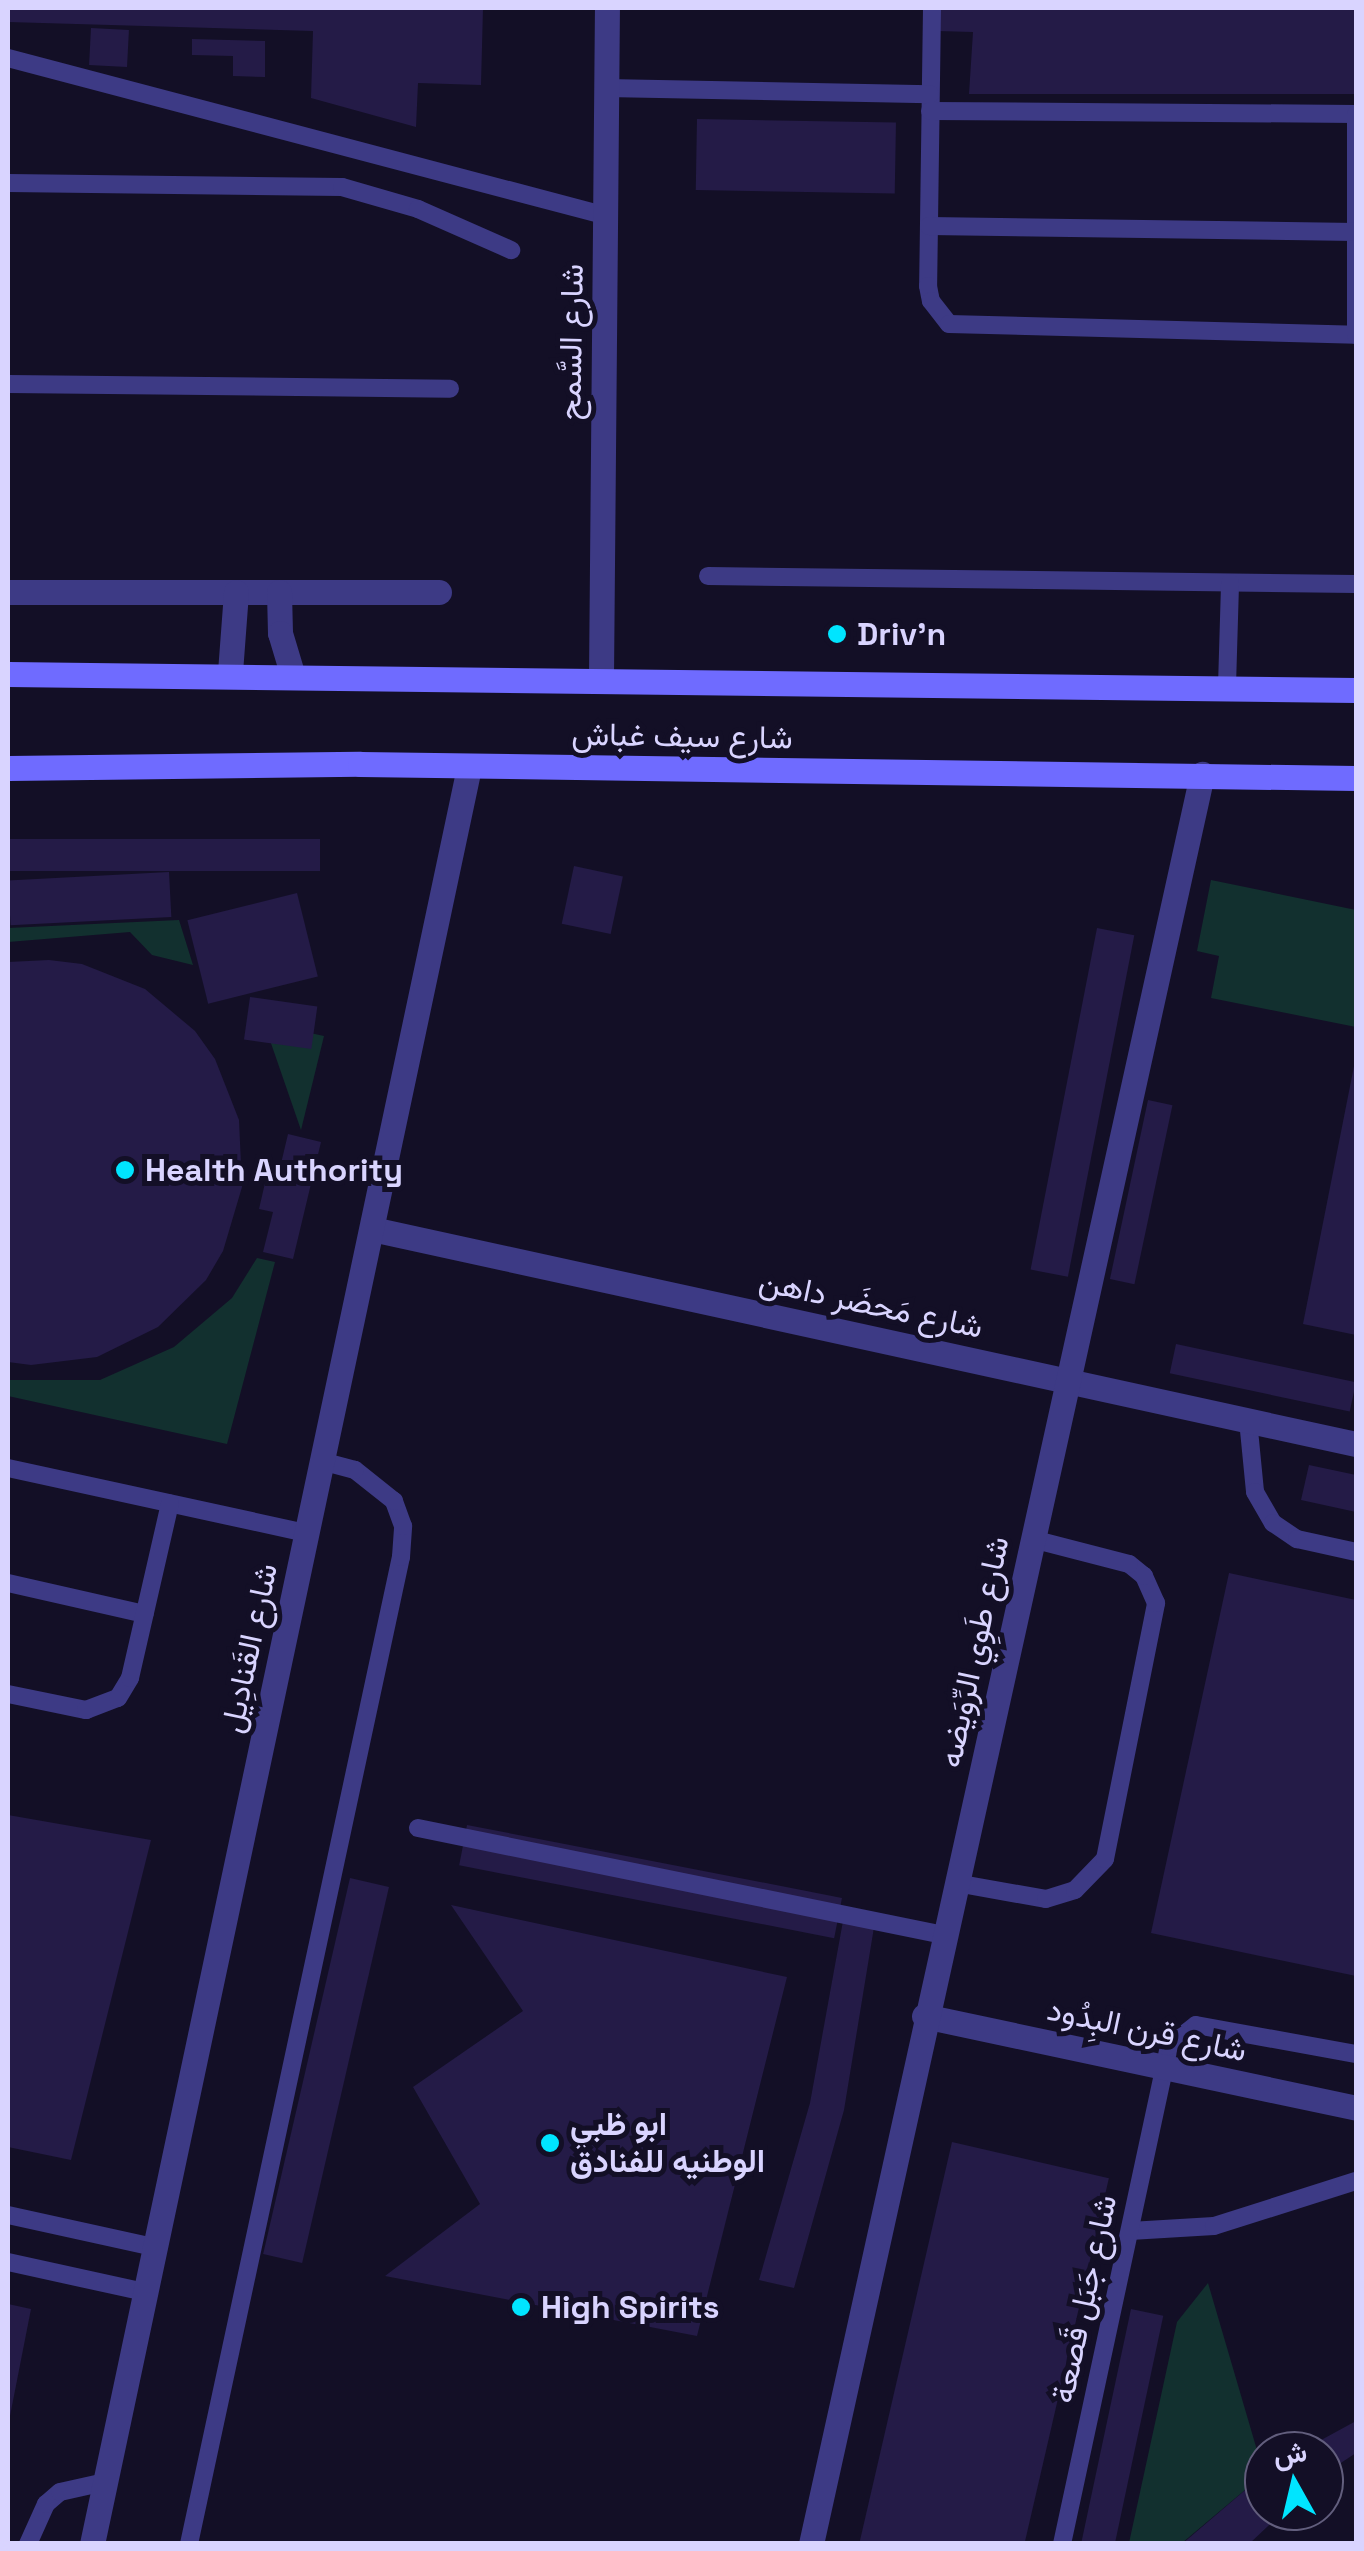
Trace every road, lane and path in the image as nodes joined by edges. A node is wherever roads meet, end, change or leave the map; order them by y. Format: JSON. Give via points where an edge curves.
{"nodes":[{"id":1,"x":607,"y":8,"type":"edge"},
{"id":2,"x":932,"y":8,"type":"edge"},
{"id":3,"x":8,"y":58,"type":"edge"},
{"id":4,"x":606,"y":88,"type":"junction"},
{"id":5,"x":930,"y":102,"type":"junction"},
{"id":6,"x":1356,"y":114,"type":"edge"},
{"id":7,"x":8,"y":182,"type":"edge"},
{"id":8,"x":607,"y":216,"type":"junction"},
{"id":9,"x":928,"y":226,"type":"junction"},
{"id":10,"x":1356,"y":232,"type":"edge"},
{"id":11,"x":510,"y":250,"type":"dead end"},
{"id":12,"x":1356,"y":335,"type":"edge"},
{"id":13,"x":8,"y":384,"type":"edge"},
{"id":14,"x":450,"y":389,"type":"dead end"},
{"id":15,"x":708,"y":576,"type":"dead end"},
{"id":16,"x":1230,"y":583,"type":"junction"},
{"id":17,"x":1356,"y":584,"type":"edge"},
{"id":18,"x":8,"y":592,"type":"edge"},
{"id":19,"x":236,"y":592,"type":"junction"},
{"id":20,"x":279,"y":592,"type":"junction"},
{"id":21,"x":439,"y":592,"type":"dead end"},
{"id":22,"x":230,"y":672,"type":"junction"},
{"id":23,"x":292,"y":673,"type":"junction"},
{"id":24,"x":8,"y":674,"type":"edge"},
{"id":25,"x":601,"y":677,"type":"junction"},
{"id":26,"x":1227,"y":686,"type":"junction"},
{"id":27,"x":1356,"y":690,"type":"edge"},
{"id":28,"x":469,"y":767,"type":"junction"},
{"id":29,"x":8,"y":768,"type":"edge"},
{"id":30,"x":1202,"y":774,"type":"junction"},
{"id":31,"x":1356,"y":778,"type":"edge"},
{"id":32,"x":372,"y":1229,"type":"junction"},
{"id":33,"x":1066,"y":1380,"type":"junction"},
{"id":34,"x":1248,"y":1420,"type":"junction"},
{"id":35,"x":1356,"y":1444,"type":"edge"},
{"id":36,"x":322,"y":1461,"type":"junction"},
{"id":37,"x":8,"y":1468,"type":"edge"},
{"id":38,"x":170,"y":1504,"type":"junction"},
{"id":39,"x":307,"y":1533,"type":"junction"},
{"id":40,"x":1032,"y":1540,"type":"junction"},
{"id":41,"x":1356,"y":1552,"type":"edge"},
{"id":42,"x":8,"y":1583,"type":"edge"},
{"id":43,"x":145,"y":1614,"type":"junction"},
{"id":44,"x":8,"y":1694,"type":"edge"},
{"id":45,"x":418,"y":1828,"type":"dead end"},
{"id":46,"x":956,"y":1883,"type":"junction"},
{"id":47,"x":944,"y":1934,"type":"junction"},
{"id":48,"x":924,"y":2016,"type":"junction"},
{"id":49,"x":1356,"y":2054,"type":"edge"},
{"id":50,"x":1162,"y":2066,"type":"junction"},
{"id":51,"x":1356,"y":2108,"type":"edge"},
{"id":52,"x":1356,"y":2181,"type":"edge"},
{"id":53,"x":8,"y":2215,"type":"edge"},
{"id":54,"x":1130,"y":2230,"type":"junction"},
{"id":55,"x":154,"y":2248,"type":"junction"},
{"id":56,"x":8,"y":2262,"type":"edge"},
{"id":57,"x":145,"y":2292,"type":"junction"},
{"id":58,"x":105,"y":2482,"type":"junction"},
{"id":59,"x":28,"y":2544,"type":"edge"},
{"id":60,"x":92,"y":2544,"type":"edge"},
{"id":61,"x":189,"y":2544,"type":"edge"},
{"id":62,"x":810,"y":2544,"type":"edge"},
{"id":63,"x":1062,"y":2544,"type":"edge"}],
"edges":[{"from":1,"to":4,"type":"street","name":"شارع السَّمح"},
{"from":2,"to":5,"type":"lane"},
{"from":3,"to":8,"type":"lane"},
{"from":4,"to":5,"type":"lane"},
{"from":4,"to":8,"type":"street","name":"شارع السَّمح"},
{"from":5,"to":6,"type":"lane"},
{"from":5,"to":9,"type":"lane"},
{"from":6,"to":10,"type":"lane"},
{"from":7,"to":11,"type":"lane","via":[[342,187],[418,208]]},
{"from":8,"to":25,"type":"street","name":"شارع السَّمح"},
{"from":9,"to":10,"type":"lane"},
{"from":9,"to":12,"type":"lane","via":[[930,301],[949,324],[962,328]]},
{"from":10,"to":12,"type":"lane"},
{"from":13,"to":14,"type":"lane"},
{"from":15,"to":16,"type":"lane"},
{"from":16,"to":17,"type":"lane"},
{"from":16,"to":26,"type":"lane"},
{"from":18,"to":19,"type":"street"},
{"from":19,"to":20,"type":"street"},
{"from":19,"to":22,"type":"street"},
{"from":20,"to":21,"type":"street"},
{"from":20,"to":23,"type":"street","via":[[280,633]]},
{"from":22,"to":23,"type":"street","name":"شارع سيف غباش"},
{"from":22,"to":24,"type":"street","name":"شارع سيف غباش"},
{"from":23,"to":25,"type":"street","name":"شارع سيف غباش"},
{"from":25,"to":26,"type":"street","name":"شارع سيف غباش"},
{"from":26,"to":27,"type":"street","name":"شارع سيف غباش"},
{"from":28,"to":29,"type":"street","name":"شارع سيف غباش"},
{"from":28,"to":30,"type":"street","name":"شارع سيف غباش"},
{"from":28,"to":32,"type":"street","name":"شارع القَنادِيل"},
{"from":30,"to":31,"type":"street","name":"شارع سيف غباش"},
{"from":30,"to":33,"type":"street","name":"شارع طَوِي الرِّوَيضه"},
{"from":32,"to":33,"type":"street","name":"شارع مَحضَر داهن"},
{"from":32,"to":36,"type":"street","name":"شارع القَنادِيل"},
{"from":33,"to":34,"type":"street","name":"شارع مَحضَر داهن"},
{"from":33,"to":40,"type":"street","name":"شارع طَوِي الرِّوَيضه"},
{"from":34,"to":35,"type":"street","name":"شارع مَحضَر داهن"},
{"from":34,"to":41,"type":"lane","via":[[1255,1492],[1273,1524],[1297,1539]]},
{"from":36,"to":39,"type":"street","name":"شارع القَنادِيل"},
{"from":36,"to":61,"type":"lane","via":[[378,1483],[394,1501],[403,1526],[401,1556]]},
{"from":37,"to":38,"type":"lane"},
{"from":38,"to":39,"type":"lane"},
{"from":38,"to":43,"type":"lane"},
{"from":39,"to":55,"type":"street","name":"شارع القَنادِيل"},
{"from":40,"to":46,"type":"street","name":"شارع طَوِي الرِّوَيضه"},
{"from":40,"to":46,"type":"lane","via":[[1129,1564],[1144,1576],[1156,1603],[1105,1859],[1075,1890],[1046,1899]]},
{"from":42,"to":43,"type":"lane"},
{"from":43,"to":44,"type":"lane","via":[[130,1678],[110,1705],[86,1710]]},
{"from":45,"to":47,"type":"lane"},
{"from":46,"to":47,"type":"street","name":"شارع طَوِي الرِّوَيضه"},
{"from":47,"to":48,"type":"street","name":"شارع طَوِي الرِّوَيضه"},
{"from":48,"to":50,"type":"street","name":"شارع قرن البِدُود"},
{"from":48,"to":62,"type":"street","name":"شارع طَوِي الرِّوَيضه"},
{"from":49,"to":50,"type":"lane","via":[[1196,2025],[1175,2036]]},
{"from":50,"to":51,"type":"street","name":"شارع قرن البِدُود"},
{"from":50,"to":54,"type":"lane","name":"شارع جَبَل قَصعة"},
{"from":52,"to":54,"type":"lane","via":[[1214,2226]]},
{"from":53,"to":55,"type":"lane"},
{"from":54,"to":63,"type":"lane","name":"شارع جَبَل قَصعة"},
{"from":55,"to":57,"type":"street","name":"شارع القَنادِيل"},
{"from":56,"to":57,"type":"lane"},
{"from":57,"to":58,"type":"street","name":"شارع القَنادِيل"},
{"from":58,"to":59,"type":"lane","via":[[60,2492],[46,2504]]},
{"from":58,"to":60,"type":"street","name":"شارع القَنادِيل"}]}
